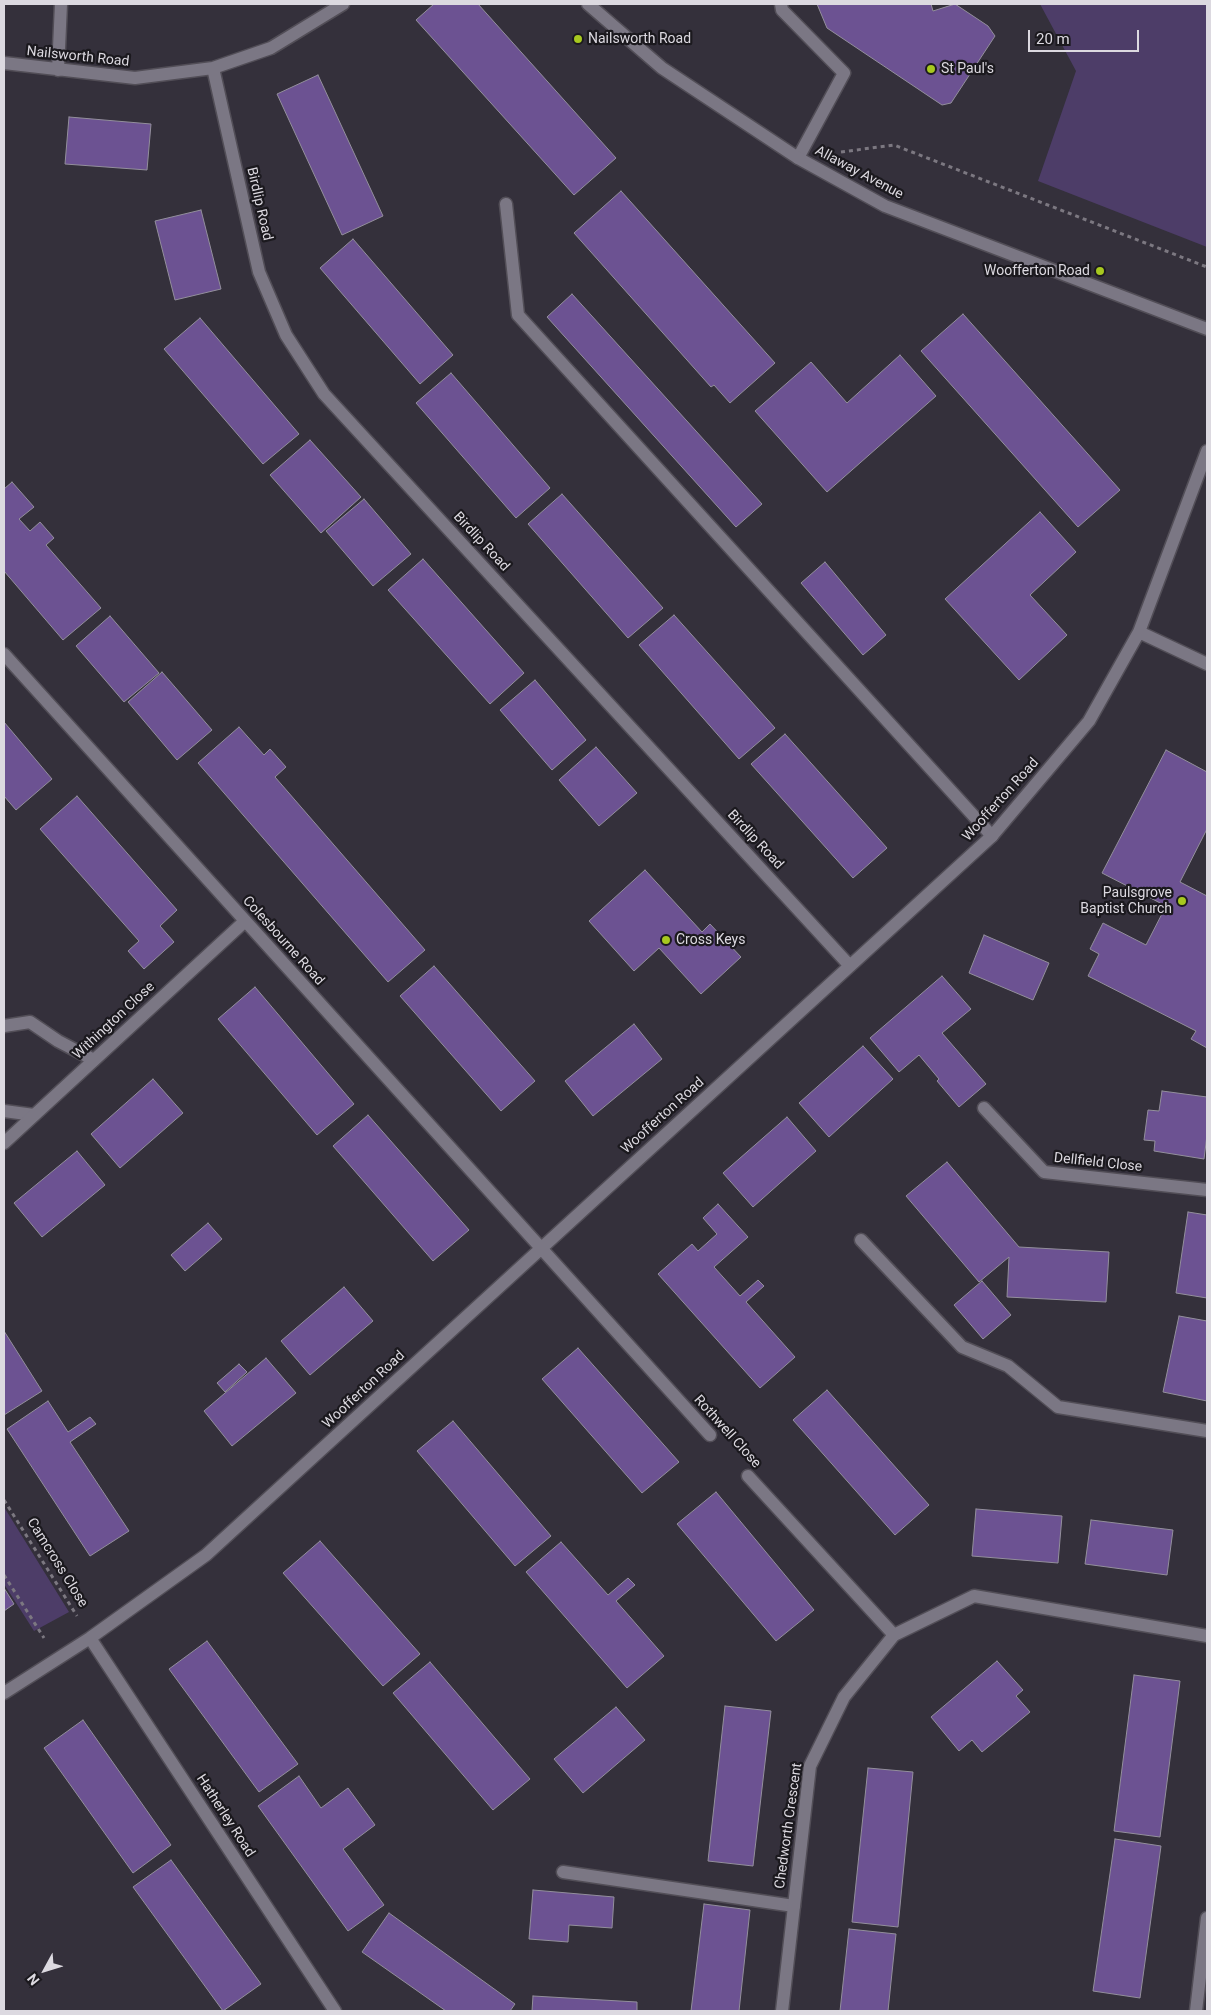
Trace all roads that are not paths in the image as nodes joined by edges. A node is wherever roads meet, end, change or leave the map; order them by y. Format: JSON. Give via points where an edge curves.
{"nodes":[{"id":1,"x":61,"y":4,"type":"edge"},
{"id":2,"x":343,"y":4,"type":"edge"},
{"id":3,"x":588,"y":4,"type":"edge"},
{"id":4,"x":781,"y":4,"type":"edge"},
{"id":5,"x":4,"y":63,"type":"edge"},
{"id":6,"x":213,"y":68,"type":"junction"},
{"id":7,"x":58,"y":70,"type":"junction"},
{"id":8,"x":798,"y":158,"type":"junction"},
{"id":9,"x":506,"y":204,"type":"dead end"},
{"id":10,"x":1207,"y":329,"type":"edge"},
{"id":11,"x":1207,"y":451,"type":"edge"},
{"id":12,"x":1139,"y":632,"type":"junction"},
{"id":13,"x":4,"y":654,"type":"edge"},
{"id":14,"x":1207,"y":664,"type":"edge"},
{"id":15,"x":992,"y":836,"type":"junction"},
{"id":16,"x":244,"y":922,"type":"junction"},
{"id":17,"x":850,"y":966,"type":"junction"},
{"id":18,"x":4,"y":1026,"type":"edge"},
{"id":19,"x":94,"y":1060,"type":"junction"},
{"id":20,"x":984,"y":1108,"type":"dead end"},
{"id":21,"x":4,"y":1111,"type":"edge"},
{"id":22,"x":34,"y":1115,"type":"junction"},
{"id":23,"x":4,"y":1143,"type":"edge"},
{"id":24,"x":1207,"y":1190,"type":"edge"},
{"id":25,"x":861,"y":1240,"type":"dead end"},
{"id":26,"x":540,"y":1248,"type":"junction"},
{"id":27,"x":1207,"y":1431,"type":"edge"},
{"id":28,"x":710,"y":1435,"type":"dead end"},
{"id":29,"x":748,"y":1476,"type":"dead end"},
{"id":30,"x":894,"y":1635,"type":"junction"},
{"id":31,"x":1207,"y":1636,"type":"edge"},
{"id":32,"x":90,"y":1638,"type":"junction"},
{"id":33,"x":4,"y":1693,"type":"edge"},
{"id":34,"x":563,"y":1872,"type":"dead end"},
{"id":35,"x":794,"y":1906,"type":"junction"},
{"id":36,"x":1207,"y":1918,"type":"edge"},
{"id":37,"x":335,"y":2011,"type":"edge"},
{"id":38,"x":782,"y":2011,"type":"edge"},
{"id":39,"x":1196,"y":2011,"type":"edge"}],
"edges":[{"from":1,"to":7,"type":"street"},
{"from":2,"to":6,"type":"street","name":"Nailsworth Road","via":[[271,48]]},
{"from":3,"to":8,"type":"street","name":"Allaway Avenue","via":[[662,68]]},
{"from":4,"to":8,"type":"street","via":[[782,10],[844,73]]},
{"from":5,"to":7,"type":"street","name":"Nailsworth Road"},
{"from":6,"to":7,"type":"street","name":"Nailsworth Road","via":[[134,78]]},
{"from":6,"to":17,"type":"street","name":"Birdlip Road","via":[[259,272],[286,335],[324,394]]},
{"from":8,"to":10,"type":"street","name":"Allaway Avenue","via":[[885,206]]},
{"from":9,"to":15,"type":"street","via":[[518,315]]},
{"from":11,"to":12,"type":"street","name":"Woofferton Road"},
{"from":12,"to":14,"type":"street"},
{"from":12,"to":15,"type":"street","name":"Woofferton Road","via":[[1088,721]]},
{"from":13,"to":16,"type":"street","name":"Colesbourne Road"},
{"from":15,"to":17,"type":"street","name":"Woofferton Road"},
{"from":16,"to":19,"type":"street","name":"Withington Close"},
{"from":16,"to":26,"type":"street","name":"Colesbourne Road"},
{"from":17,"to":26,"type":"street","name":"Woofferton Road"},
{"from":18,"to":19,"type":"street","via":[[30,1022]]},
{"from":19,"to":22,"type":"street","name":"Withington Close"},
{"from":20,"to":24,"type":"street","name":"Dellfield Close","via":[[1044,1172]]},
{"from":21,"to":22,"type":"street"},
{"from":22,"to":23,"type":"street","name":"Withington Close"},
{"from":25,"to":27,"type":"street","via":[[962,1347],[1008,1366],[1058,1407]]},
{"from":26,"to":28,"type":"street","name":"Rothwell Close"},
{"from":26,"to":32,"type":"street","name":"Woofferton Road","via":[[206,1555]]},
{"from":29,"to":30,"type":"street","name":"Rothwell Close"},
{"from":30,"to":31,"type":"street","name":"Chedworth Crescent","via":[[974,1596]]},
{"from":30,"to":35,"type":"street","name":"Chedworth Crescent","via":[[844,1697],[810,1766]]},
{"from":32,"to":33,"type":"street","name":"Woofferton Road"},
{"from":32,"to":37,"type":"street","name":"Hatherley Road"},
{"from":34,"to":35,"type":"street"},
{"from":35,"to":38,"type":"street","name":"Chedworth Crescent"},
{"from":36,"to":39,"type":"street"}]}
